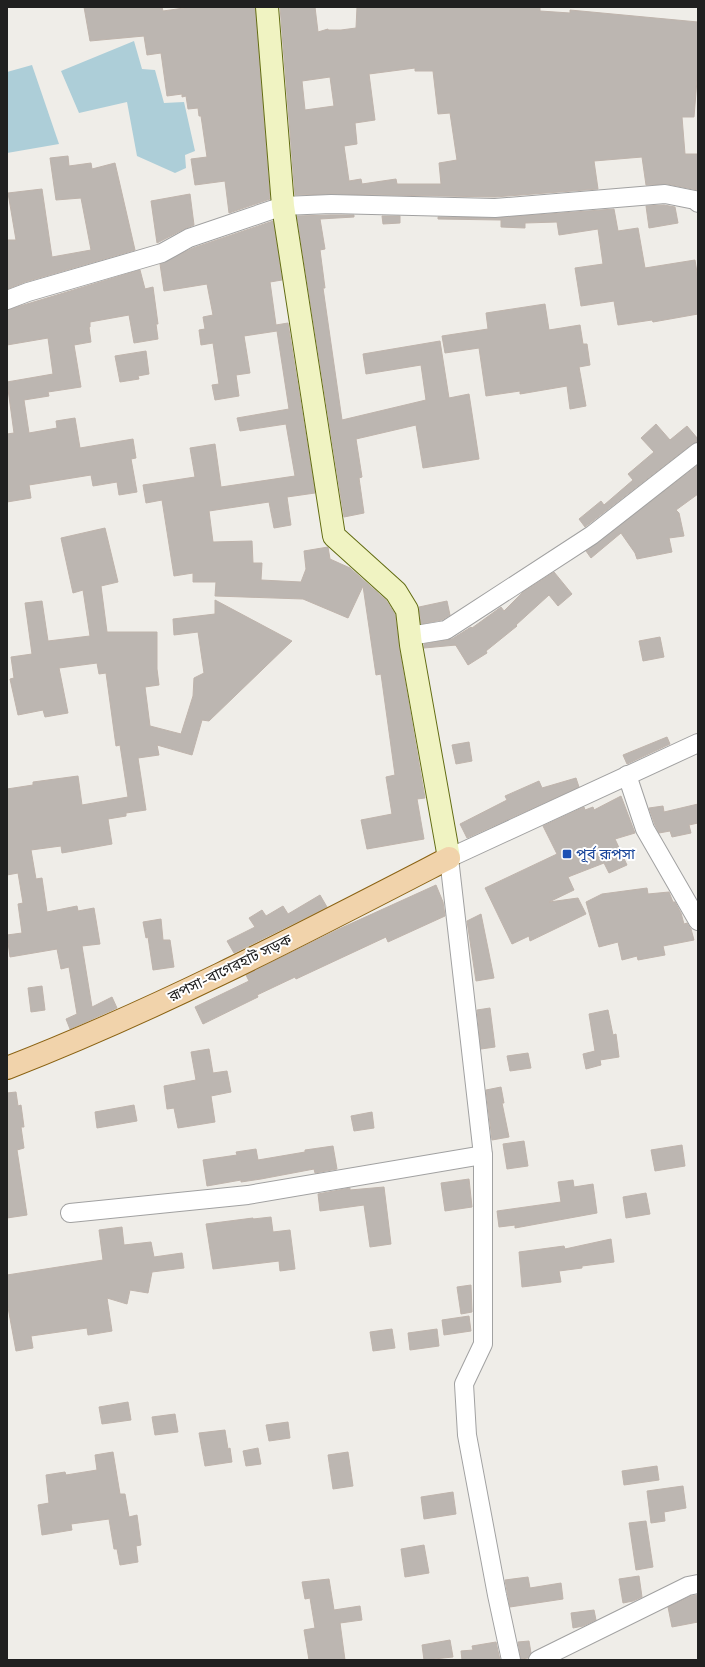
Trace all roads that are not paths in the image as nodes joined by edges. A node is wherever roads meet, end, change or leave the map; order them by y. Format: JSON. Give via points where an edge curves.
{"nodes":[{"id":1,"x":267,"y":7,"type":"edge"},
{"id":2,"x":698,"y":203,"type":"edge"},
{"id":3,"x":283,"y":206,"type":"junction"},
{"id":4,"x":7,"y":300,"type":"edge"},
{"id":5,"x":698,"y":452,"type":"edge"},
{"id":6,"x":410,"y":636,"type":"junction"},
{"id":7,"x":698,"y":742,"type":"edge"},
{"id":8,"x":627,"y":775,"type":"junction"},
{"id":9,"x":449,"y":858,"type":"junction"},
{"id":10,"x":698,"y":921,"type":"edge"},
{"id":11,"x":7,"y":1068,"type":"edge"},
{"id":12,"x":483,"y":1155,"type":"junction"},
{"id":13,"x":70,"y":1213,"type":"dead end"},
{"id":14,"x":698,"y":1584,"type":"edge"},
{"id":15,"x":511,"y":1660,"type":"edge"},
{"id":16,"x":538,"y":1660,"type":"edge"}],
"edges":[{"from":1,"to":3,"type":"main road"},
{"from":2,"to":3,"type":"street","via":[[695,200],[665,194],[495,208],[331,204]]},
{"from":3,"to":4,"type":"street","via":[[189,238],[162,253]]},
{"from":3,"to":6,"type":"main road","via":[[334,536],[396,592],[407,610]]},
{"from":5,"to":6,"type":"street","via":[[592,535],[446,630]]},
{"from":6,"to":9,"type":"main road"},
{"from":7,"to":8,"type":"street"},
{"from":8,"to":9,"type":"street"},
{"from":8,"to":10,"type":"street","via":[[645,829]]},
{"from":9,"to":11,"type":"main road","name":"রূপসা-বাগেরহাট সড়ক","via":[[166,999],[56,1049]]},
{"from":9,"to":12,"type":"street"},
{"from":12,"to":13,"type":"street","via":[[248,1195]]},
{"from":12,"to":15,"type":"street","via":[[482,1344],[464,1384],[469,1443]]},
{"from":14,"to":16,"type":"street","via":[[688,1586]]}]}
